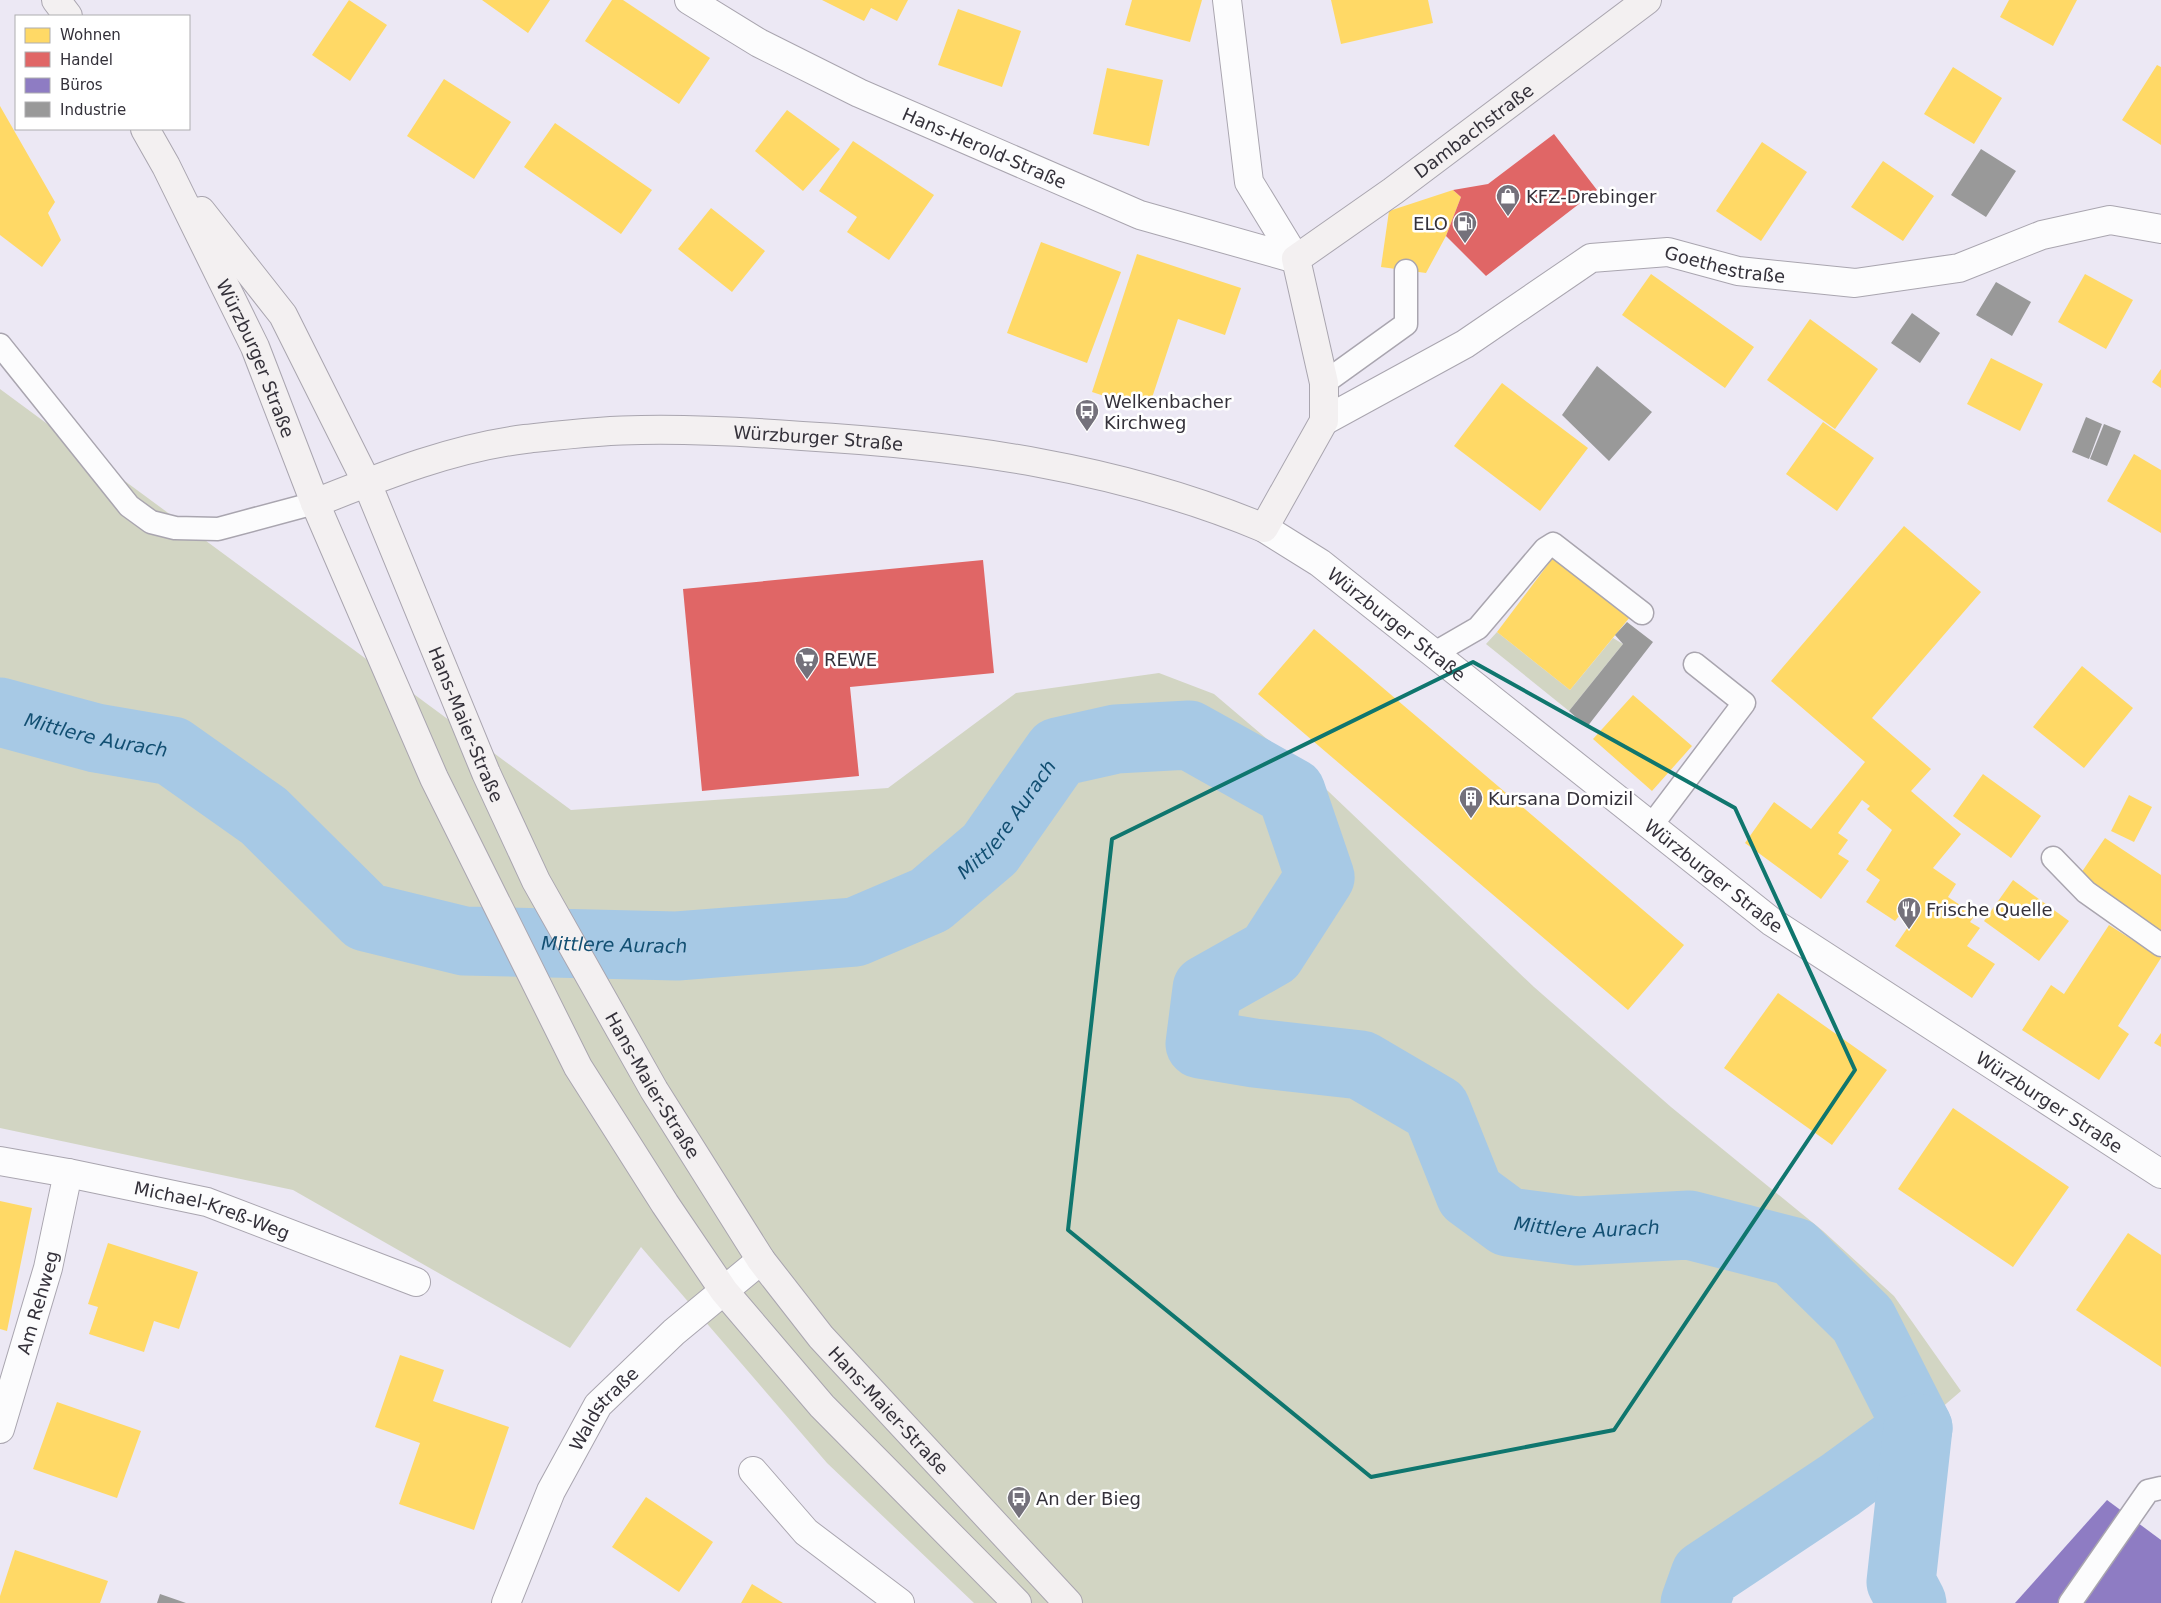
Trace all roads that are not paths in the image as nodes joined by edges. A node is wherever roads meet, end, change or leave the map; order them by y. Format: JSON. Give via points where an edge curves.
{"nodes":[{"id":1,"x":56,"y":0,"type":"edge"},
{"id":2,"x":689,"y":0,"type":"edge"},
{"id":3,"x":1227,"y":0,"type":"edge"},
{"id":4,"x":1647,"y":0,"type":"edge"},
{"id":5,"x":67,"y":15,"type":"edge"},
{"id":6,"x":146,"y":130,"type":"edge"},
{"id":7,"x":166,"y":166,"type":"junction"},
{"id":8,"x":2161,"y":229,"type":"edge"},
{"id":9,"x":1296,"y":259,"type":"junction"},
{"id":10,"x":1406,"y":271,"type":"dead end"},
{"id":11,"x":0,"y":345,"type":"edge"},
{"id":12,"x":1324,"y":383,"type":"junction"},
{"id":13,"x":1324,"y":421,"type":"junction"},
{"id":14,"x":367,"y":482,"type":"junction"},
{"id":15,"x":315,"y":503,"type":"junction"},
{"id":16,"x":1264,"y":528,"type":"junction"},
{"id":17,"x":1642,"y":614,"type":"dead end"},
{"id":18,"x":1433,"y":654,"type":"junction"},
{"id":19,"x":1694,"y":664,"type":"dead end"},
{"id":20,"x":1652,"y":826,"type":"junction"},
{"id":21,"x":2053,"y":858,"type":"dead end"},
{"id":22,"x":2161,"y":945,"type":"edge"},
{"id":23,"x":0,"y":1161,"type":"edge"},
{"id":24,"x":68,"y":1173,"type":"junction"},
{"id":25,"x":2161,"y":1174,"type":"edge"},
{"id":26,"x":761,"y":1260,"type":"junction"},
{"id":27,"x":416,"y":1282,"type":"dead end"},
{"id":28,"x":724,"y":1291,"type":"junction"},
{"id":29,"x":0,"y":1429,"type":"edge"},
{"id":30,"x":753,"y":1471,"type":"dead end"},
{"id":31,"x":2161,"y":1488,"type":"edge"},
{"id":32,"x":506,"y":1603,"type":"edge"},
{"id":33,"x":900,"y":1603,"type":"edge"},
{"id":34,"x":1017,"y":1603,"type":"edge"},
{"id":35,"x":1068,"y":1603,"type":"edge"},
{"id":36,"x":2070,"y":1603,"type":"edge"}],
"edges":[{"from":1,"to":5,"type":"street"},
{"from":2,"to":9,"type":"street","name":"Hans-Herold-Straße","via":[[759,43],[859,93],[1131,211]]},
{"from":3,"to":9,"type":"street","via":[[1249,182]]},
{"from":4,"to":9,"type":"street","name":"Dambachstraße","via":[[1394,200]]},
{"from":6,"to":7,"type":"street","name":"Würzburger Straße"},
{"from":7,"to":14,"type":"street","name":"Würzburger Straße","via":[[283,315]]},
{"from":7,"to":15,"type":"street","name":"Würzburger Straße","via":[[255,347]]},
{"from":8,"to":13,"type":"street","name":"Goethestraße","via":[[2110,220],[2042,236],[1959,268],[1855,283],[1738,271],[1668,252],[1591,258],[1465,344]]},
{"from":9,"to":12,"type":"street"},
{"from":10,"to":12,"type":"lane","via":[[1406,324]]},
{"from":11,"to":15,"type":"lane","via":[[129,506],[151,522],[175,528],[218,529]]},
{"from":12,"to":13,"type":"street"},
{"from":13,"to":16,"type":"street"},
{"from":14,"to":15,"type":"street","name":"Würzburger Straße"},
{"from":14,"to":16,"type":"street","name":"Würzburger Straße","via":[[444,456],[523,440],[640,430],[751,432],[881,440],[1080,471],[1171,493]]},
{"from":14,"to":26,"type":"street","name":"Hans-Maier-Straße","via":[[486,772],[536,881],[654,1090]]},
{"from":15,"to":28,"type":"street","via":[[434,778],[578,1067]]},
{"from":16,"to":18,"type":"street","name":"Würzburger Straße","via":[[1320,563]]},
{"from":17,"to":18,"type":"lane","via":[[1553,544],[1544,549],[1478,628]]},
{"from":18,"to":20,"type":"street","name":"Würzburger Straße"},
{"from":19,"to":20,"type":"lane","via":[[1744,703]]},
{"from":20,"to":25,"type":"street","name":"Würzburger Straße","via":[[1772,922]]},
{"from":21,"to":22,"type":"lane","via":[[2086,892]]},
{"from":23,"to":24,"type":"street","name":"Michael-Kreß-Weg"},
{"from":24,"to":27,"type":"street","name":"Michael-Kreß-Weg","via":[[207,1202]]},
{"from":24,"to":29,"type":"street","name":"Am Rehweg","via":[[48,1268]]},
{"from":26,"to":28,"type":"street","name":"Waldstraße"},
{"from":26,"to":35,"type":"street","name":"Hans-Maier-Straße","via":[[821,1337]]},
{"from":28,"to":32,"type":"street","name":"Waldstraße","via":[[674,1332],[598,1405],[551,1490]]},
{"from":28,"to":34,"type":"street","via":[[822,1406]]},
{"from":30,"to":33,"type":"street","via":[[806,1532]]},
{"from":31,"to":36,"type":"lane","via":[[2148,1491]]}]}
